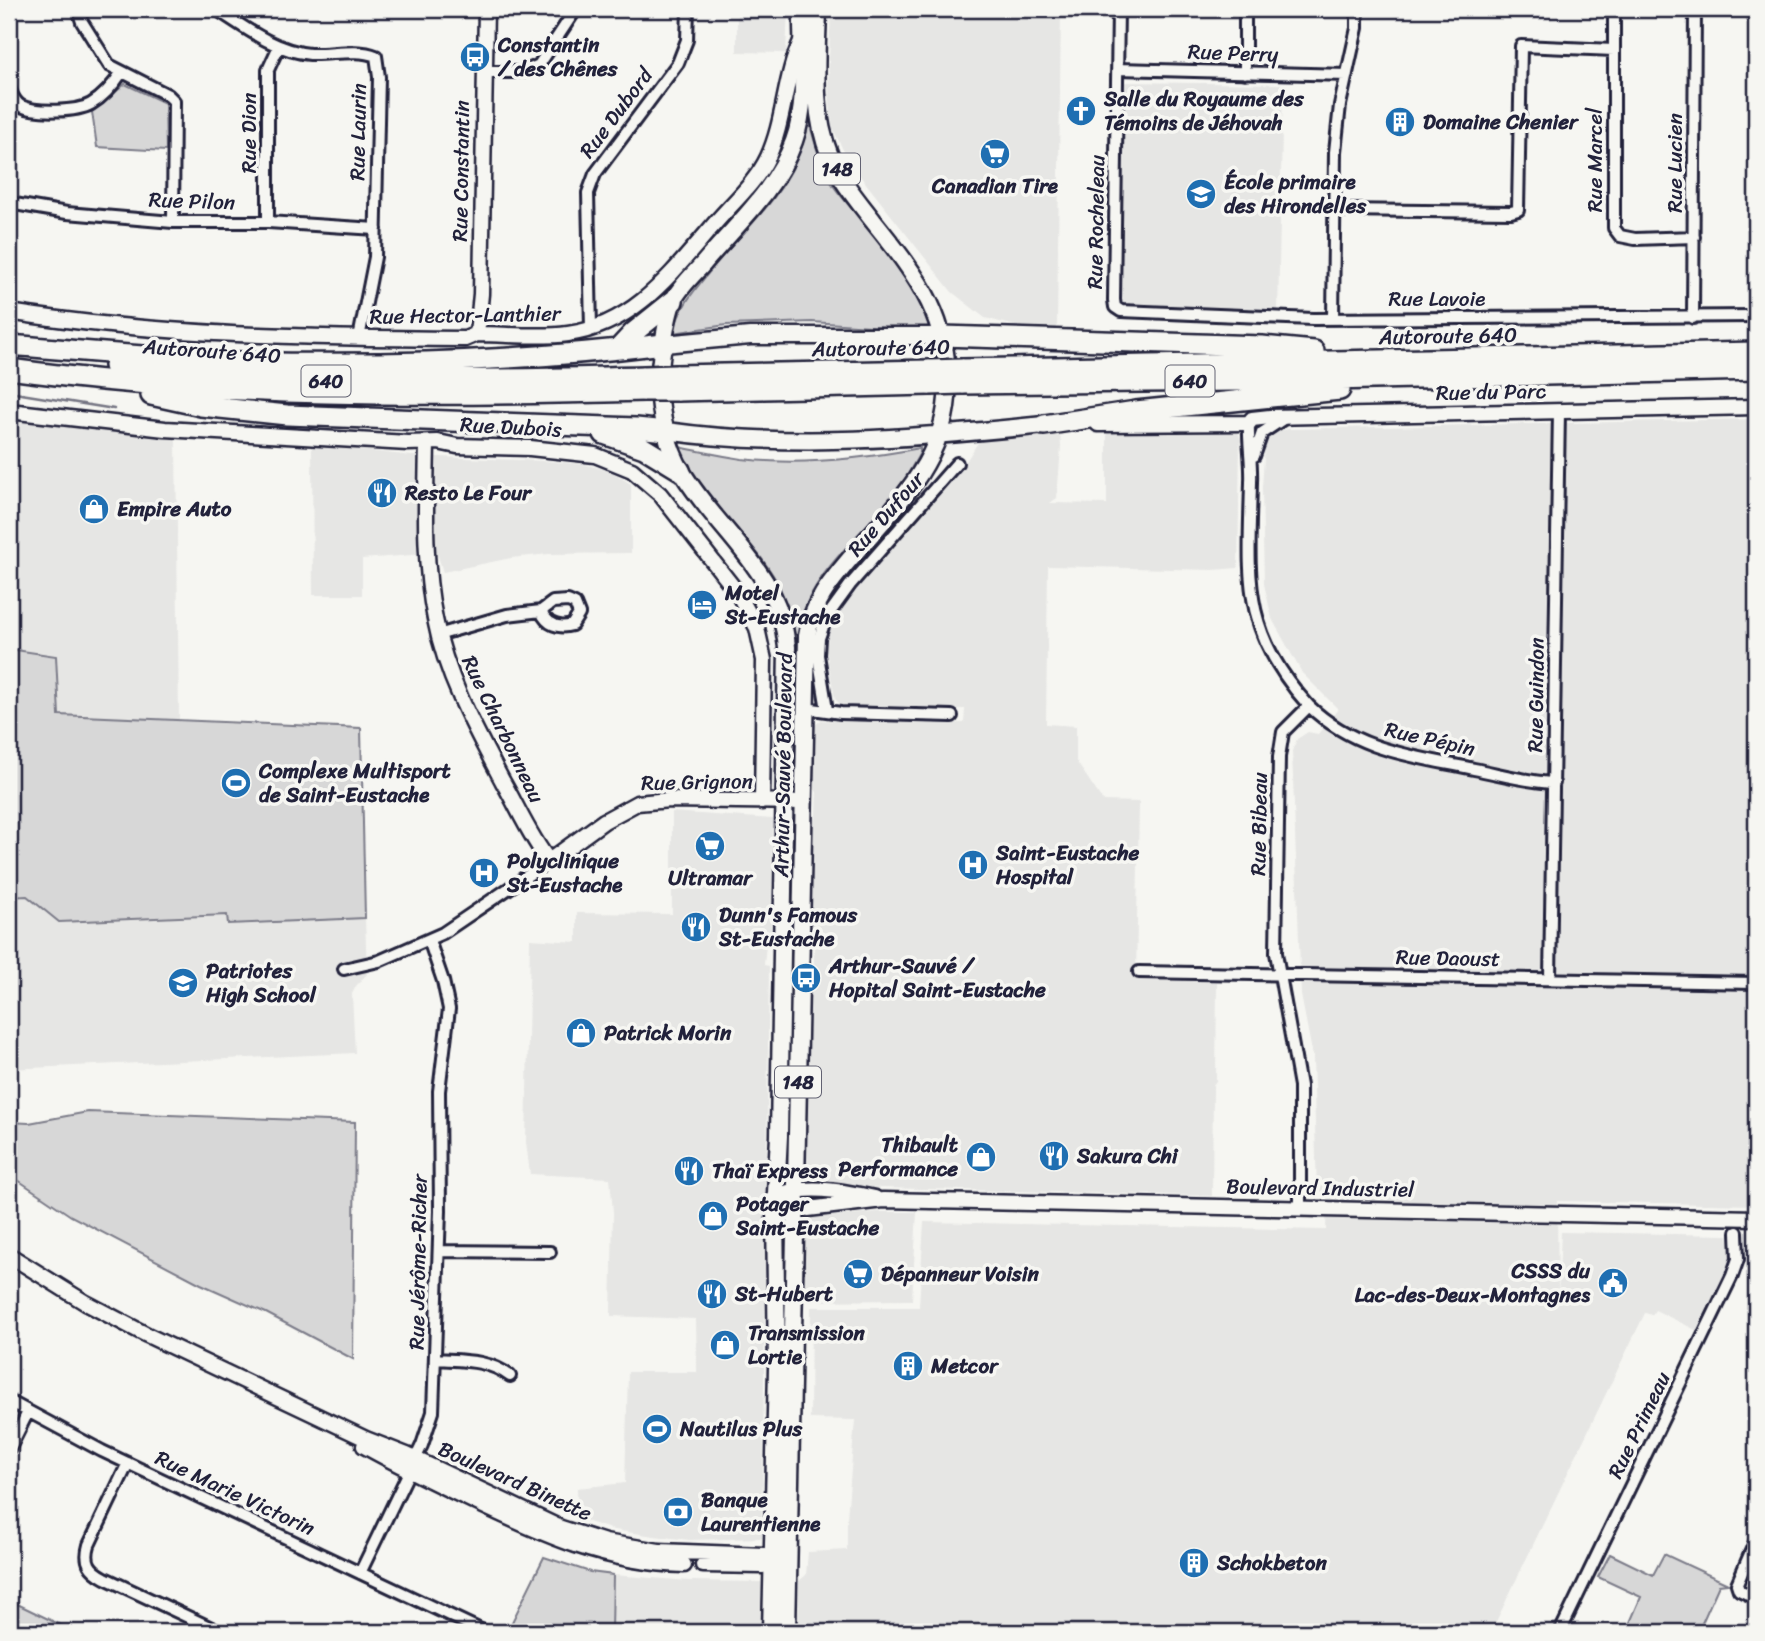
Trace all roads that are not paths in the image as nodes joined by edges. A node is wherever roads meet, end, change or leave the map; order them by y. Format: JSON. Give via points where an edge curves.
{"nodes":[{"id":1,"x":78,"y":9,"type":"edge"},
{"id":2,"x":216,"y":9,"type":"edge"},
{"id":3,"x":486,"y":9,"type":"edge"},
{"id":4,"x":576,"y":9,"type":"edge"},
{"id":5,"x":688,"y":9,"type":"edge"},
{"id":6,"x":802,"y":9,"type":"edge"},
{"id":7,"x":818,"y":9,"type":"edge"},
{"id":8,"x":1118,"y":9,"type":"edge"},
{"id":9,"x":1245,"y":9,"type":"edge"},
{"id":10,"x":1357,"y":9,"type":"edge"},
{"id":11,"x":1614,"y":9,"type":"edge"},
{"id":12,"x":1695,"y":9,"type":"edge"},
{"id":13,"x":802,"y":39,"type":"junction"},
{"id":14,"x":279,"y":46,"type":"junction"},
{"id":15,"x":1614,"y":50,"type":"junction"},
{"id":16,"x":1118,"y":69,"type":"junction"},
{"id":17,"x":121,"y":72,"type":"junction"},
{"id":18,"x":484,"y":72,"type":"junction"},
{"id":19,"x":1244,"y":73,"type":"junction"},
{"id":20,"x":1347,"y":75,"type":"junction"},
{"id":21,"x":9,"y":88,"type":"edge"},
{"id":22,"x":9,"y":203,"type":"edge"},
{"id":23,"x":1336,"y":210,"type":"junction"},
{"id":24,"x":173,"y":222,"type":"junction"},
{"id":25,"x":268,"y":222,"type":"junction"},
{"id":26,"x":376,"y":229,"type":"junction"},
{"id":27,"x":1694,"y":237,"type":"junction"},
{"id":28,"x":673,"y":301,"type":"junction"},
{"id":29,"x":1118,"y":310,"type":"joint"},
{"id":30,"x":9,"y":312,"type":"edge"},
{"id":31,"x":1756,"y":316,"type":"edge"},
{"id":32,"x":1693,"y":318,"type":"junction"},
{"id":33,"x":1333,"y":319,"type":"junction"},
{"id":34,"x":591,"y":328,"type":"junction"},
{"id":35,"x":477,"y":334,"type":"junction"},
{"id":36,"x":942,"y":336,"type":"junction"},
{"id":37,"x":359,"y":338,"type":"junction"},
{"id":38,"x":664,"y":344,"type":"junction"},
{"id":39,"x":9,"y":345,"type":"edge"},
{"id":40,"x":619,"y":348,"type":"junction"},
{"id":41,"x":9,"y":352,"type":"edge"},
{"id":42,"x":1756,"y":352,"type":"edge"},
{"id":43,"x":9,"y":369,"type":"edge"},
{"id":44,"x":1416,"y":369,"type":"junction"},
{"id":45,"x":1756,"y":370,"type":"edge"},
{"id":46,"x":47,"y":374,"type":"junction"},
{"id":47,"x":644,"y":384,"type":"junction"},
{"id":48,"x":1756,"y":407,"type":"edge"},
{"id":49,"x":9,"y":411,"type":"edge"},
{"id":50,"x":1559,"y":411,"type":"junction"},
{"id":51,"x":1289,"y":417,"type":"junction"},
{"id":52,"x":1249,"y":423,"type":"junction"},
{"id":53,"x":1044,"y":425,"type":"junction"},
{"id":54,"x":579,"y":427,"type":"junction"},
{"id":55,"x":666,"y":431,"type":"junction"},
{"id":56,"x":939,"y":435,"type":"junction"},
{"id":57,"x":427,"y":443,"type":"junction"},
{"id":58,"x":957,"y":463,"type":"dead end"},
{"id":59,"x":1251,"y":466,"type":"junction"},
{"id":60,"x":680,"y":470,"type":"junction"},
{"id":61,"x":541,"y":611,"type":"dead end"},
{"id":62,"x":438,"y":635,"type":"junction"},
{"id":63,"x":1308,"y":706,"type":"junction"},
{"id":64,"x":805,"y":708,"type":"junction"},
{"id":65,"x":827,"y":710,"type":"junction"},
{"id":66,"x":952,"y":716,"type":"dead end"},
{"id":67,"x":1554,"y":783,"type":"junction"},
{"id":68,"x":762,"y":802,"type":"junction"},
{"id":69,"x":785,"y":802,"type":"junction"},
{"id":70,"x":803,"y":802,"type":"junction"},
{"id":71,"x":549,"y":861,"type":"junction"},
{"id":72,"x":429,"y":940,"type":"junction"},
{"id":73,"x":344,"y":969,"type":"dead end"},
{"id":74,"x":1139,"y":972,"type":"dead end"},
{"id":75,"x":1280,"y":974,"type":"junction"},
{"id":76,"x":1550,"y":979,"type":"junction"},
{"id":77,"x":1756,"y":983,"type":"edge"},
{"id":78,"x":776,"y":1196,"type":"junction"},
{"id":79,"x":796,"y":1198,"type":"junction"},
{"id":80,"x":883,"y":1200,"type":"junction"},
{"id":81,"x":1300,"y":1208,"type":"junction"},
{"id":82,"x":1756,"y":1218,"type":"edge"},
{"id":83,"x":1737,"y":1232,"type":"dead end"},
{"id":84,"x":439,"y":1251,"type":"junction"},
{"id":85,"x":550,"y":1252,"type":"dead end"},
{"id":86,"x":9,"y":1255,"type":"edge"},
{"id":87,"x":9,"y":1262,"type":"edge"},
{"id":88,"x":435,"y":1359,"type":"junction"},
{"id":89,"x":510,"y":1376,"type":"dead end"},
{"id":90,"x":9,"y":1401,"type":"edge"},
{"id":91,"x":28,"y":1412,"type":"junction"},
{"id":92,"x":9,"y":1450,"type":"edge"},
{"id":93,"x":128,"y":1463,"type":"junction"},
{"id":94,"x":412,"y":1465,"type":"junction"},
{"id":95,"x":1756,"y":1541,"type":"edge"},
{"id":96,"x":772,"y":1560,"type":"junction"},
{"id":97,"x":684,"y":1565,"type":"joint"},
{"id":98,"x":703,"y":1565,"type":"joint"},
{"id":99,"x":360,"y":1573,"type":"junction"},
{"id":100,"x":1756,"y":1598,"type":"edge"},
{"id":101,"x":220,"y":1632,"type":"edge"},
{"id":102,"x":485,"y":1632,"type":"edge"},
{"id":103,"x":771,"y":1632,"type":"edge"},
{"id":104,"x":787,"y":1632,"type":"edge"},
{"id":105,"x":1560,"y":1632,"type":"edge"}],
"edges":[{"from":1,"to":17,"type":"street","via":[[109,65]]},
{"from":2,"to":14,"type":"street","name":"Rue Laurin"},
{"from":3,"to":18,"type":"street","name":"Rue Constantin"},
{"from":4,"to":18,"type":"street","via":[[539,65],[523,72]]},
{"from":5,"to":34,"type":"street","name":"Rue Dubord","via":[[687,40],[678,63],[595,174],[588,193]]},
{"from":6,"to":13,"type":"main road","number":"148"},
{"from":7,"to":36,"type":"main road","name":"Arthur-Sauvé Boulevard","number":"148","via":[[818,110],[830,156],[849,190],[908,263]]},
{"from":8,"to":16,"type":"street","name":"Rue Rocheleau"},
{"from":9,"to":19,"type":"street"},
{"from":10,"to":20,"type":"street"},
{"from":11,"to":15,"type":"street","name":"Rue Marcel"},
{"from":12,"to":27,"type":"street","name":"Rue Lucien"},
{"from":13,"to":28,"type":"main road","number":"148","via":[[801,115],[790,151],[768,188]]},
{"from":13,"to":34,"type":"street","name":"Rue Hector-Lanthier","via":[[773,142],[759,172],[653,293],[629,311]]},
{"from":14,"to":25,"type":"street","name":"Rue Dion","via":[[268,70]]},
{"from":14,"to":26,"type":"street","name":"Rue Laurin","via":[[307,54],[364,51],[376,56]]},
{"from":15,"to":23,"type":"street","via":[[1521,46],[1518,210]]},
{"from":15,"to":27,"type":"street","name":"Rue Marcel","via":[[1615,228],[1620,236],[1635,239]]},
{"from":16,"to":19,"type":"street","name":"Rue Perry"},
{"from":16,"to":29,"type":"street","name":"Rue Rocheleau","via":[[1114,300]]},
{"from":17,"to":21,"type":"street","via":[[94,103],[80,109],[23,107],[14,101]]},
{"from":17,"to":24,"type":"street","via":[[174,102]]},
{"from":18,"to":35,"type":"street","name":"Rue Constantin"},
{"from":19,"to":20,"type":"street","name":"Rue Perry"},
{"from":20,"to":23,"type":"street","via":[[1335,152]]},
{"from":22,"to":24,"type":"street","name":"Rue Pilon"},
{"from":23,"to":33,"type":"street"},
{"from":24,"to":25,"type":"street","name":"Rue Pilon"},
{"from":25,"to":26,"type":"street","name":"Rue Pilon"},
{"from":26,"to":37,"type":"street","name":"Rue Laurin"},
{"from":27,"to":32,"type":"street","name":"Rue Lucien"},
{"from":28,"to":38,"type":"main road","number":"148"},
{"from":28,"to":40,"type":"highway"},
{"from":29,"to":33,"type":"street","name":"Rue Lavoie"},
{"from":30,"to":37,"type":"street","name":"Rue Hector-Lanthier","via":[[147,330]]},
{"from":31,"to":32,"type":"street","name":"Rue Lavoie"},
{"from":32,"to":33,"type":"street","name":"Rue Lavoie"},
{"from":34,"to":35,"type":"street","name":"Rue Hector-Lanthier","via":[[565,335]]},
{"from":35,"to":37,"type":"street","name":"Rue Hector-Lanthier","via":[[465,339]]},
{"from":36,"to":38,"type":"main road","via":[[750,336]]},
{"from":36,"to":44,"type":"highway","via":[[1262,346]]},
{"from":36,"to":56,"type":"main road","name":"Arthur-Sauvé Boulevard","number":"148","via":[[947,394]]},
{"from":38,"to":40,"type":"highway"},
{"from":38,"to":55,"type":"main road","number":"148","via":[[659,387]]},
{"from":39,"to":40,"type":"highway","via":[[200,360],[314,363],[450,361]]},
{"from":41,"to":47,"type":"highway","name":"Autoroute 640","number":"640","via":[[139,369],[312,380]]},
{"from":42,"to":44,"type":"highway","name":"Autoroute 640","number":"640"},
{"from":43,"to":46,"type":"highway","name":"Autoroute 640","number":"640"},
{"from":44,"to":45,"type":"highway","name":"Autoroute 640","number":"640"},
{"from":44,"to":47,"type":"highway","name":"Autoroute 640","number":"640","bridge":true},
{"from":44,"to":53,"type":"highway","via":[[1309,394]]},
{"from":46,"to":47,"type":"highway","name":"Autoroute 640","number":"640","via":[[328,395],[457,395]]},
{"from":46,"to":54,"type":"highway","via":[[248,411]]},
{"from":48,"to":50,"type":"street","name":"Rue du Parc"},
{"from":49,"to":57,"type":"street","name":"Rue Dubois","via":[[184,430]]},
{"from":50,"to":51,"type":"street","name":"Rue du Parc"},
{"from":50,"to":67,"type":"street","name":"Rue Guindon"},
{"from":51,"to":52,"type":"street","name":"Rue du Parc","via":[[1254,418]]},
{"from":51,"to":59,"type":"street","via":[[1262,433]]},
{"from":52,"to":53,"type":"street","name":"Rue du Parc"},
{"from":52,"to":59,"type":"street"},
{"from":53,"to":56,"type":"main road"},
{"from":54,"to":55,"type":"highway"},
{"from":54,"to":60,"type":"highway","via":[[644,447]]},
{"from":55,"to":56,"type":"main road","via":[[805,441]]},
{"from":55,"to":60,"type":"main road","number":"148"},
{"from":56,"to":64,"type":"main road","name":"Arthur-Sauvé Boulevard","number":"148","via":[[913,484],[817,604],[807,636]]},
{"from":57,"to":62,"type":"street","name":"Rue Charbonneau","via":[[428,560]]},
{"from":57,"to":68,"type":"street","name":"Rue Dubois","via":[[595,454],[627,467],[650,484],[719,567],[755,622],[764,660]]},
{"from":58,"to":65,"type":"street","name":"Rue Dufour","via":[[826,618],[818,655]]},
{"from":59,"to":63,"type":"street","via":[[1249,572],[1253,603],[1271,655]]},
{"from":60,"to":69,"type":"main road","name":"Arthur-Sauvé Boulevard","number":"148","via":[[757,567],[780,612],[788,664]]},
{"from":61,"to":62,"type":"street","via":[[519,612]]},
{"from":62,"to":71,"type":"street","name":"Rue Charbonneau","via":[[477,732]]},
{"from":63,"to":67,"type":"street","name":"Rue Pépin","via":[[1344,733],[1378,748]]},
{"from":63,"to":75,"type":"street","name":"Rue Bibeau","via":[[1285,730],[1280,744],[1276,954]]},
{"from":64,"to":65,"type":"street"},
{"from":64,"to":70,"type":"main road","name":"Arthur-Sauvé Boulevard","number":"148"},
{"from":65,"to":66,"type":"street"},
{"from":67,"to":76,"type":"street","name":"Rue Guindon"},
{"from":68,"to":69,"type":"street","name":"Rue Grignon"},
{"from":68,"to":71,"type":"street","name":"Rue Grignon","via":[[636,803]]},
{"from":69,"to":70,"type":"street","name":"Rue Grignon"},
{"from":69,"to":78,"type":"main road","name":"Arthur-Sauvé Boulevard","number":"148"},
{"from":70,"to":79,"type":"main road","name":"Arthur-Sauvé Boulevard","number":"148"},
{"from":71,"to":72,"type":"street","name":"Rue Grignon"},
{"from":72,"to":73,"type":"street","name":"Rue Grignon","via":[[364,966]]},
{"from":72,"to":84,"type":"street","name":"Rue Jérôme-Richer","via":[[449,1009],[439,1091]]},
{"from":74,"to":75,"type":"street","name":"Rue Daoust"},
{"from":75,"to":76,"type":"street","name":"Rue Daoust"},
{"from":75,"to":81,"type":"street","name":"Rue Bibeau","via":[[1300,1086]]},
{"from":76,"to":77,"type":"street","name":"Rue Daoust"},
{"from":78,"to":79,"type":"street","name":"Boulevard Industriel"},
{"from":78,"to":96,"type":"main road","name":"Arthur-Sauvé Boulevard","number":"148"},
{"from":79,"to":80,"type":"street","name":"Boulevard Industriel","via":[[812,1209]]},
{"from":79,"to":80,"type":"street","name":"Boulevard Industriel","via":[[807,1188]]},
{"from":79,"to":96,"type":"main road","name":"Arthur-Sauvé Boulevard","number":"148"},
{"from":80,"to":81,"type":"street","name":"Boulevard Industriel"},
{"from":81,"to":82,"type":"street","name":"Boulevard Industriel"},
{"from":83,"to":105,"type":"street","name":"Rue Primeau","via":[[1738,1255],[1732,1276]]},
{"from":84,"to":85,"type":"street"},
{"from":84,"to":88,"type":"street","name":"Rue Jérôme-Richer"},
{"from":86,"to":94,"type":"street","name":"Boulevard Binette","via":[[147,1335]]},
{"from":87,"to":94,"type":"street","name":"Boulevard Binette","via":[[112,1325]]},
{"from":88,"to":89,"type":"street","via":[[484,1363]]},
{"from":88,"to":94,"type":"street","name":"Rue Jérôme-Richer","via":[[433,1412]]},
{"from":90,"to":91,"type":"street"},
{"from":91,"to":92,"type":"street"},
{"from":91,"to":93,"type":"street"},
{"from":93,"to":99,"type":"street","name":"Rue Marie Victorin"},
{"from":93,"to":101,"type":"street","name":"Rue Marie Victorin","via":[[89,1545],[89,1566],[105,1578]]},
{"from":94,"to":96,"type":"street","name":"Boulevard Binette","via":[[583,1536],[659,1551]]},
{"from":94,"to":97,"type":"street","name":"Boulevard Binette","via":[[566,1543],[628,1560]]},
{"from":94,"to":99,"type":"street","name":"Rue Jérôme-Richer"},
{"from":95,"to":100,"type":"street","via":[[1737,1584],[1739,1590]]},
{"from":96,"to":98,"type":"street","name":"Boulevard Binette"},
{"from":96,"to":103,"type":"main road","name":"Arthur-Sauvé Boulevard","number":"148"},
{"from":96,"to":104,"type":"main road","number":"148"},
{"from":97,"to":98,"type":"street","name":"Boulevard Binette"},
{"from":99,"to":102,"type":"street","name":"Rue Marie Victorin"}]}
